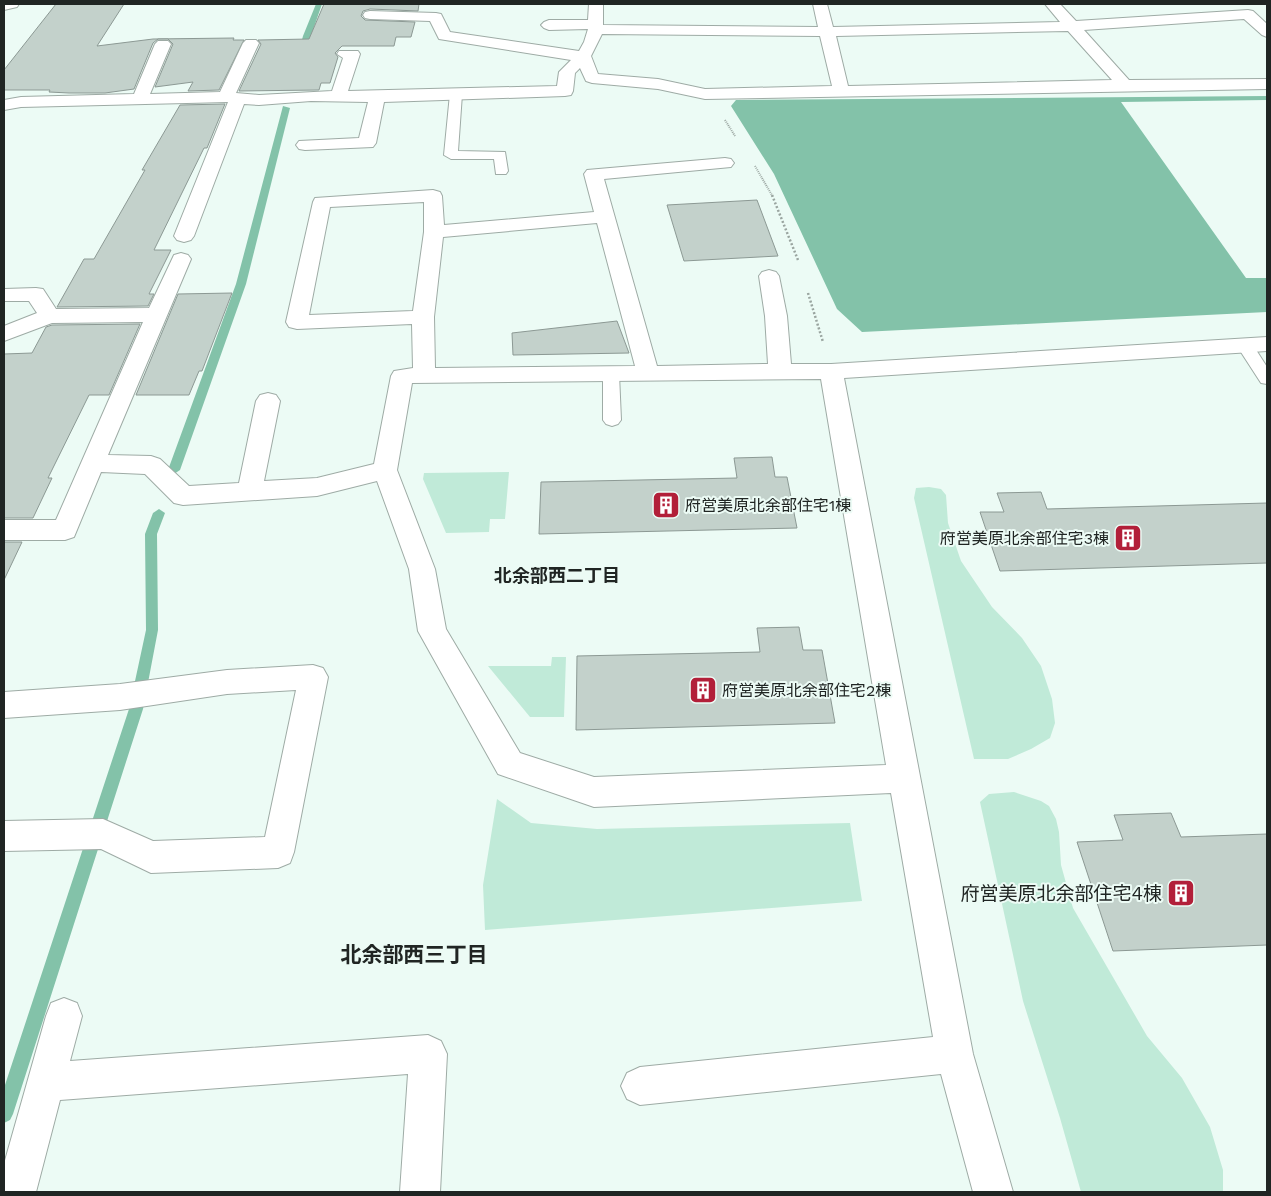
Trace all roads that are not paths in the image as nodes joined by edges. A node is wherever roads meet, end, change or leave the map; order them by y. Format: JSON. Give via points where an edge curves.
{"nodes":[{"id":1,"x":12,"y":4,"type":"edge"},
{"id":2,"x":596,"y":4,"type":"edge"},
{"id":3,"x":820,"y":4,"type":"edge"},
{"id":4,"x":1052,"y":4,"type":"edge"},
{"id":5,"x":4,"y":6,"type":"edge"},
{"id":6,"x":370,"y":15,"type":"dead end"},
{"id":7,"x":549,"y":25,"type":"dead end"},
{"id":8,"x":596,"y":26,"type":"junction"},
{"id":9,"x":1072,"y":26,"type":"junction"},
{"id":10,"x":827,"y":32,"type":"junction"},
{"id":11,"x":1267,"y":32,"type":"edge"},
{"id":12,"x":251,"y":43,"type":"dead end"},
{"id":13,"x":163,"y":44,"type":"dead end"},
{"id":14,"x":345,"y":54,"type":"dead end"},
{"id":15,"x":584,"y":57,"type":"junction"},
{"id":16,"x":1267,"y":84,"type":"edge"},
{"id":17,"x":1124,"y":85,"type":"junction"},
{"id":18,"x":840,"y":91,"type":"junction"},
{"id":19,"x":456,"y":94,"type":"junction"},
{"id":20,"x":338,"y":96,"type":"junction"},
{"id":21,"x":232,"y":97,"type":"junction"},
{"id":22,"x":377,"y":97,"type":"junction"},
{"id":23,"x":140,"y":99,"type":"junction"},
{"id":24,"x":4,"y":105,"type":"edge"},
{"id":25,"x":305,"y":144,"type":"dead end"},
{"id":26,"x":725,"y":163,"type":"dead end"},
{"id":27,"x":501,"y":171,"type":"dead end"},
{"id":28,"x":605,"y":217,"type":"junction"},
{"id":29,"x":434,"y":232,"type":"junction"},
{"id":30,"x":769,"y":276,"type":"dead end"},
{"id":31,"x":4,"y":295,"type":"edge"},
{"id":32,"x":156,"y":315,"type":"junction"},
{"id":33,"x":49,"y":316,"type":"junction"},
{"id":34,"x":423,"y":317,"type":"junction"},
{"id":35,"x":4,"y":334,"type":"edge"},
{"id":36,"x":1256,"y":345,"type":"edge"},
{"id":37,"x":830,"y":371,"type":"junction"},
{"id":38,"x":780,"y":372,"type":"junction"},
{"id":39,"x":611,"y":374,"type":"junction"},
{"id":40,"x":648,"y":374,"type":"junction"},
{"id":41,"x":424,"y":376,"type":"junction"},
{"id":42,"x":1267,"y":379,"type":"edge"},
{"id":43,"x":268,"y":401,"type":"dead end"},
{"id":44,"x":612,"y":420,"type":"dead end"},
{"id":45,"x":92,"y":463,"type":"junction"},
{"id":46,"x":385,"y":470,"type":"junction"},
{"id":47,"x":250,"y":491,"type":"junction"},
{"id":48,"x":4,"y":530,"type":"edge"},
{"id":49,"x":4,"y":705,"type":"edge"},
{"id":50,"x":905,"y":778,"type":"junction"},
{"id":51,"x":4,"y":836,"type":"edge"},
{"id":52,"x":64,"y":1016,"type":"dead end"},
{"id":53,"x":954,"y":1054,"type":"junction"},
{"id":54,"x":46,"y":1082,"type":"junction"},
{"id":55,"x":640,"y":1086,"type":"dead end"},
{"id":56,"x":16,"y":1192,"type":"edge"},
{"id":57,"x":420,"y":1192,"type":"edge"},
{"id":58,"x":993,"y":1192,"type":"edge"}],
"edges":[{"from":1,"to":5,"type":"street"},
{"from":2,"to":8,"type":"street"},
{"from":3,"to":10,"type":"street"},
{"from":4,"to":9,"type":"street"},
{"from":6,"to":15,"type":"street","via":[[436,17],[444,36]]},
{"from":7,"to":8,"type":"street"},
{"from":8,"to":10,"type":"street"},
{"from":8,"to":15,"type":"street"},
{"from":9,"to":10,"type":"street"},
{"from":9,"to":11,"type":"street","via":[[1248,14]]},
{"from":9,"to":17,"type":"street"},
{"from":10,"to":18,"type":"street"},
{"from":12,"to":21,"type":"street"},
{"from":13,"to":23,"type":"street"},
{"from":14,"to":20,"type":"street","via":[[352,54]]},
{"from":15,"to":18,"type":"street","via":[[592,78],[658,84],[705,94]]},
{"from":15,"to":19,"type":"street","via":[[567,72],[565,91]]},
{"from":16,"to":17,"type":"street"},
{"from":17,"to":18,"type":"street"},
{"from":19,"to":22,"type":"street"},
{"from":19,"to":27,"type":"lane","via":[[451,155],[500,155]]},
{"from":20,"to":21,"type":"street","via":[[259,100]]},
{"from":20,"to":22,"type":"street"},
{"from":21,"to":23,"type":"street"},
{"from":21,"to":32,"type":"street"},
{"from":22,"to":25,"type":"street","via":[[367,143]]},
{"from":23,"to":24,"type":"street"},
{"from":26,"to":28,"type":"street","via":[[593,174]]},
{"from":28,"to":29,"type":"street"},
{"from":28,"to":40,"type":"street"},
{"from":29,"to":34,"type":"street"},
{"from":29,"to":34,"type":"street","via":[[433,196],[322,202],[296,322]]},
{"from":30,"to":38,"type":"street"},
{"from":31,"to":33,"type":"street","via":[[36,294]]},
{"from":32,"to":33,"type":"street"},
{"from":32,"to":45,"type":"street"},
{"from":33,"to":35,"type":"street"},
{"from":34,"to":41,"type":"street"},
{"from":36,"to":37,"type":"street"},
{"from":36,"to":42,"type":"lane"},
{"from":37,"to":38,"type":"street"},
{"from":37,"to":50,"type":"street"},
{"from":38,"to":40,"type":"street"},
{"from":39,"to":40,"type":"street"},
{"from":39,"to":41,"type":"street"},
{"from":39,"to":44,"type":"lane"},
{"from":41,"to":46,"type":"street","via":[[402,376]]},
{"from":43,"to":47,"type":"street"},
{"from":45,"to":47,"type":"street","via":[[151,465],[184,496]]},
{"from":45,"to":48,"type":"street","via":[[65,530]]},
{"from":46,"to":47,"type":"street","via":[[317,487]]},
{"from":46,"to":50,"type":"street","via":[[422,569],[432,631],[509,764],[594,792]]},
{"from":49,"to":51,"type":"street","via":[[120,697],[227,682],[313,677],[278,852],[151,857],[103,834]]},
{"from":50,"to":53,"type":"street"},
{"from":52,"to":54,"type":"street"},
{"from":53,"to":55,"type":"street"},
{"from":53,"to":58,"type":"street"},
{"from":54,"to":56,"type":"street"},
{"from":54,"to":57,"type":"street","via":[[428,1054]]}]}
